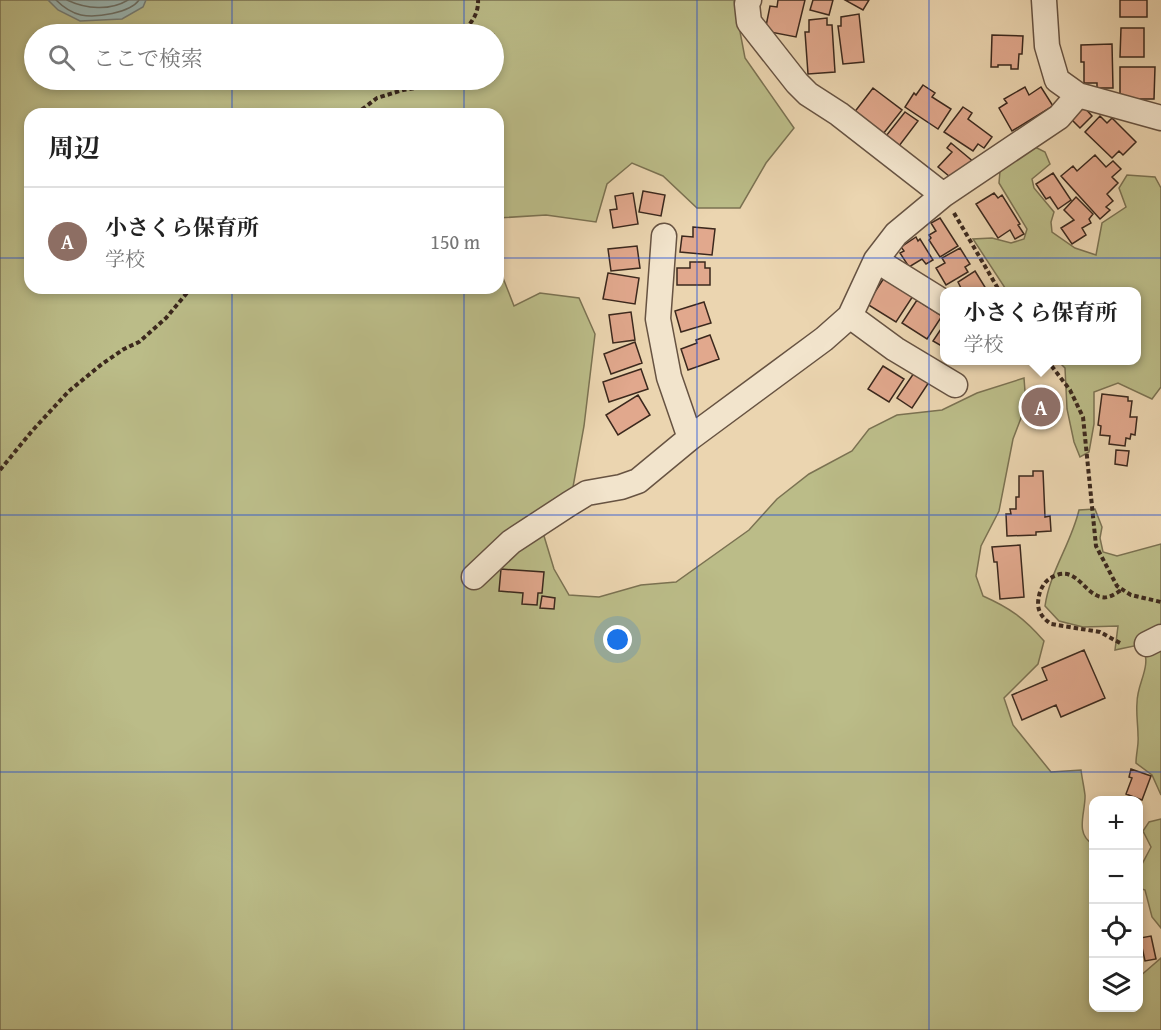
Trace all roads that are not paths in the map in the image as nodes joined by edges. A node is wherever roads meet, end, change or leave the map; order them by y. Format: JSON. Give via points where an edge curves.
{"nodes":[{"id":1,"x":749,"y":0,"type":"edge"},
{"id":2,"x":1044,"y":0,"type":"edge"},
{"id":3,"x":1078,"y":95,"type":"junction"},
{"id":4,"x":1161,"y":118,"type":"edge"},
{"id":5,"x":943,"y":195,"type":"junction"},
{"id":6,"x":664,"y":236,"type":"dead end"},
{"id":7,"x":876,"y":260,"type":"junction"},
{"id":8,"x":940,"y":300,"type":"edge"},
{"id":9,"x":850,"y":316,"type":"junction"},
{"id":10,"x":955,"y":385,"type":"dead end"},
{"id":11,"x":690,"y":438,"type":"junction"},
{"id":12,"x":474,"y":577,"type":"dead end"}],
"edges":[{"from":1,"to":5,"type":"street","via":[[749,22],[797,83]]},
{"from":2,"to":3,"type":"street","via":[[1047,46],[1057,80]]},
{"from":3,"to":4,"type":"street"},
{"from":3,"to":5,"type":"street","via":[[1059,117]]},
{"from":5,"to":7,"type":"street","via":[[896,234]]},
{"from":6,"to":11,"type":"street","via":[[658,319],[669,378]]},
{"from":7,"to":8,"type":"street"},
{"from":7,"to":9,"type":"street"},
{"from":9,"to":10,"type":"street"},
{"from":9,"to":11,"type":"street"},
{"from":11,"to":12,"type":"street","via":[[638,481],[587,493],[569,504],[510,542]]}]}
